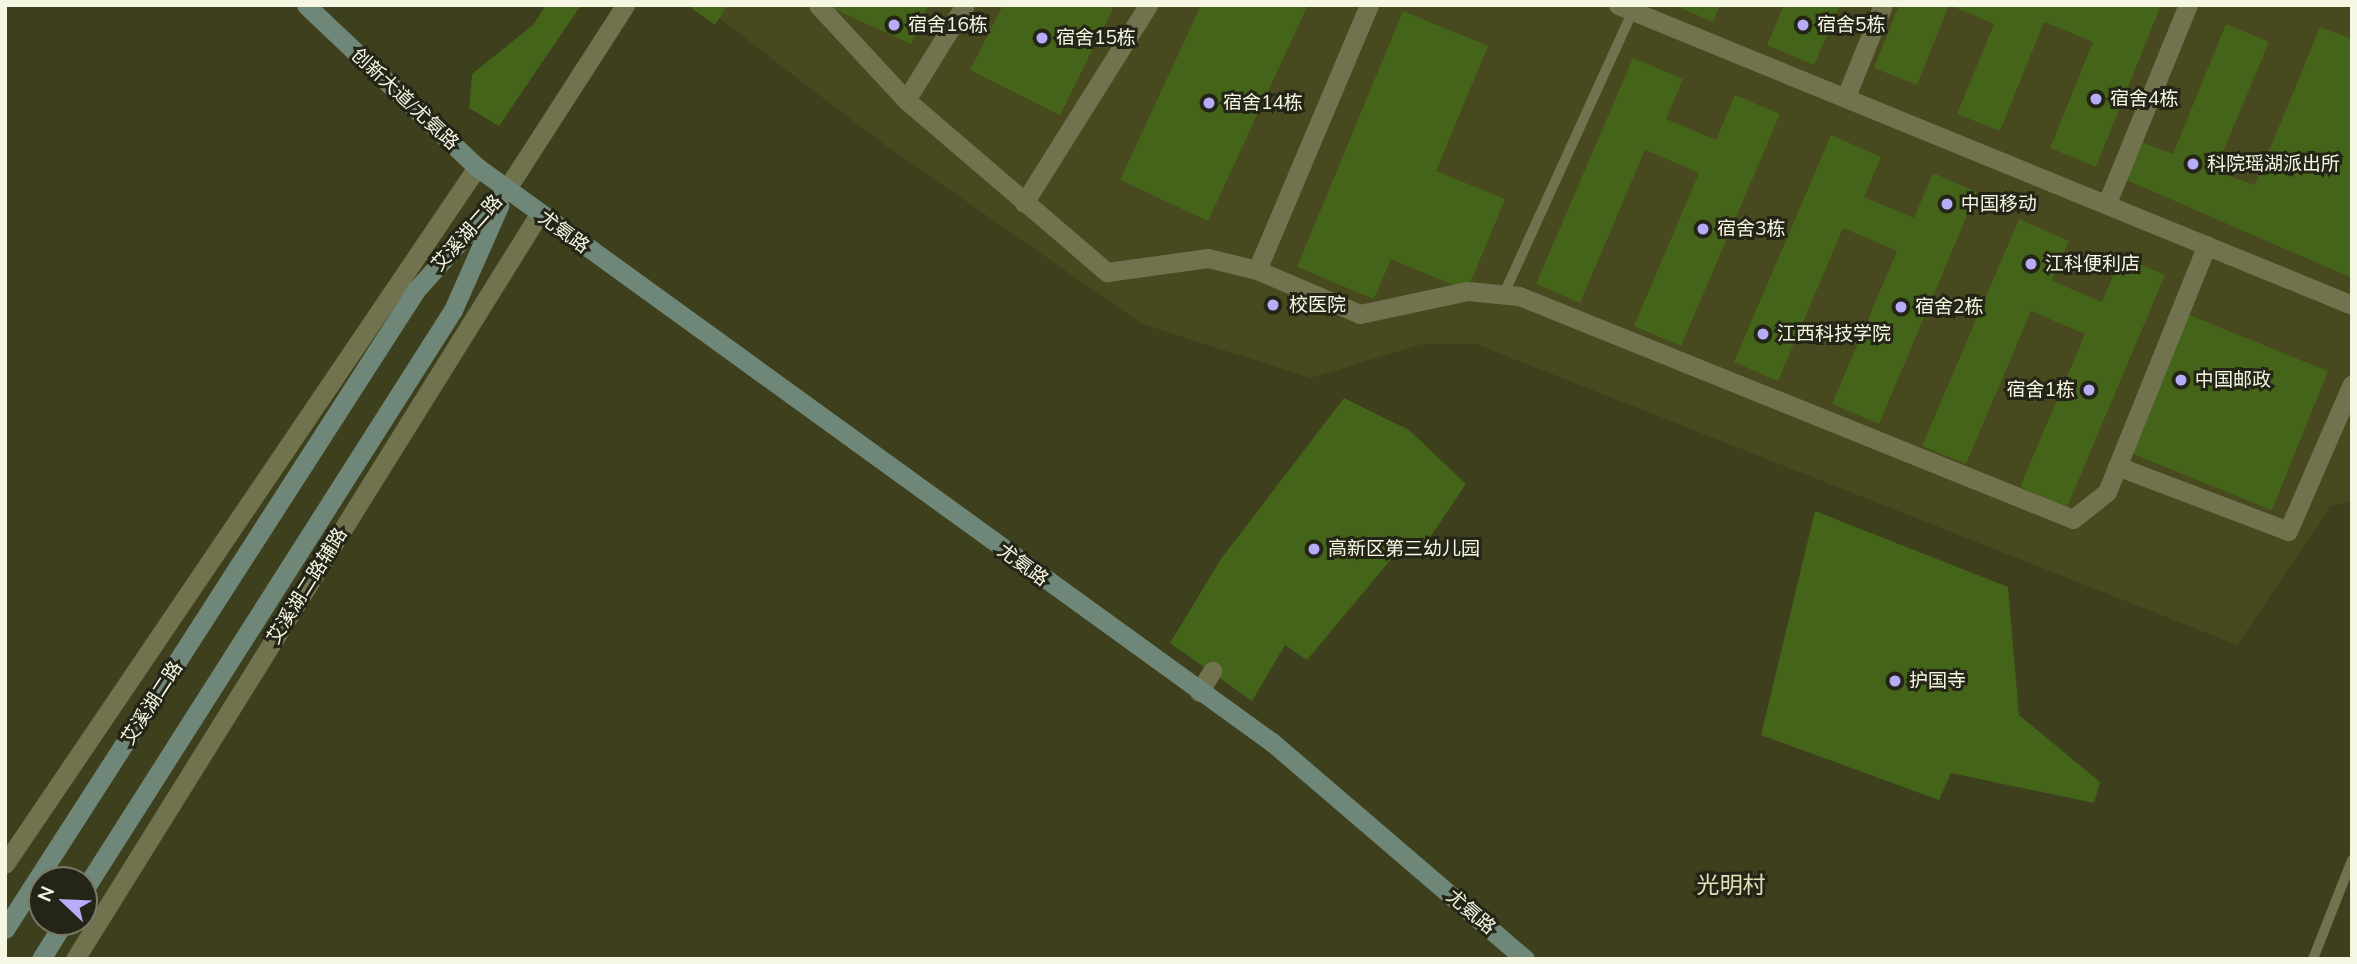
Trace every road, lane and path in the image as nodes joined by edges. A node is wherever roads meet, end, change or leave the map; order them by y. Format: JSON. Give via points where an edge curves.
{"nodes":[{"id":1,"x":306,"y":5,"type":"edge"},
{"id":2,"x":625,"y":5,"type":"edge"},
{"id":3,"x":818,"y":5,"type":"edge"},
{"id":4,"x":965,"y":5,"type":"edge"},
{"id":5,"x":1148,"y":5,"type":"edge"},
{"id":6,"x":1370,"y":5,"type":"edge"},
{"id":7,"x":1883,"y":5,"type":"edge"},
{"id":8,"x":2188,"y":5,"type":"edge"},
{"id":9,"x":1629,"y":7,"type":"edge"},
{"id":10,"x":1847,"y":94,"type":"junction"},
{"id":11,"x":906,"y":100,"type":"junction"},
{"id":12,"x":477,"y":167,"type":"junction"},
{"id":13,"x":506,"y":190,"type":"junction"},
{"id":14,"x":1024,"y":203,"type":"junction"},
{"id":15,"x":2107,"y":203,"type":"junction"},
{"id":16,"x":539,"y":214,"type":"junction"},
{"id":17,"x":2207,"y":245,"type":"junction"},
{"id":18,"x":1257,"y":270,"type":"junction"},
{"id":19,"x":1502,"y":298,"type":"junction"},
{"id":20,"x":2352,"y":305,"type":"edge"},
{"id":21,"x":2352,"y":384,"type":"edge"},
{"id":22,"x":2117,"y":466,"type":"junction"},
{"id":23,"x":1212,"y":671,"type":"dead end"},
{"id":24,"x":1199,"y":692,"type":"junction"},
{"id":25,"x":2352,"y":860,"type":"edge"},
{"id":26,"x":5,"y":864,"type":"edge"},
{"id":27,"x":98,"y":868,"type":"edge"},
{"id":28,"x":5,"y":929,"type":"edge"},
{"id":29,"x":55,"y":936,"type":"edge"},
{"id":30,"x":40,"y":959,"type":"edge"},
{"id":31,"x":75,"y":959,"type":"edge"},
{"id":32,"x":1525,"y":959,"type":"edge"},
{"id":33,"x":2313,"y":959,"type":"edge"}],
"edges":[{"from":1,"to":12,"type":"main road","name":"创新大道/尤氨路"},
{"from":2,"to":13,"type":"street"},
{"from":3,"to":11,"type":"street"},
{"from":4,"to":11,"type":"street"},
{"from":5,"to":14,"type":"street"},
{"from":6,"to":18,"type":"street"},
{"from":7,"to":10,"type":"street"},
{"from":8,"to":15,"type":"street"},
{"from":9,"to":10,"type":"street"},
{"from":9,"to":19,"type":"lane"},
{"from":10,"to":15,"type":"street"},
{"from":11,"to":14,"type":"street"},
{"from":12,"to":13,"type":"main road","name":"创新大道/尤氨路"},
{"from":12,"to":26,"type":"street"},
{"from":13,"to":16,"type":"main road","name":"尤氨路"},
{"from":13,"to":27,"type":"main road","name":"艾溪湖二路","via":[[453,310]]},
{"from":13,"to":28,"type":"main road","name":"艾溪湖二路","via":[[416,290]]},
{"from":14,"to":18,"type":"street","via":[[1107,272],[1208,258]]},
{"from":15,"to":17,"type":"street"},
{"from":16,"to":24,"type":"main road","name":"尤氨路"},
{"from":16,"to":31,"type":"street","name":"艾溪湖二路辅路"},
{"from":17,"to":20,"type":"street"},
{"from":17,"to":22,"type":"street"},
{"from":18,"to":19,"type":"street","via":[[1360,314],[1467,290]]},
{"from":19,"to":22,"type":"street","via":[[1519,296],[2073,519],[2107,492]]},
{"from":21,"to":22,"type":"street","via":[[2288,531]]},
{"from":23,"to":24,"type":"street"},
{"from":24,"to":32,"type":"main road","name":"尤氨路","via":[[1273,743]]},
{"from":25,"to":33,"type":"lane"},
{"from":29,"to":30,"type":"main road"}]}
